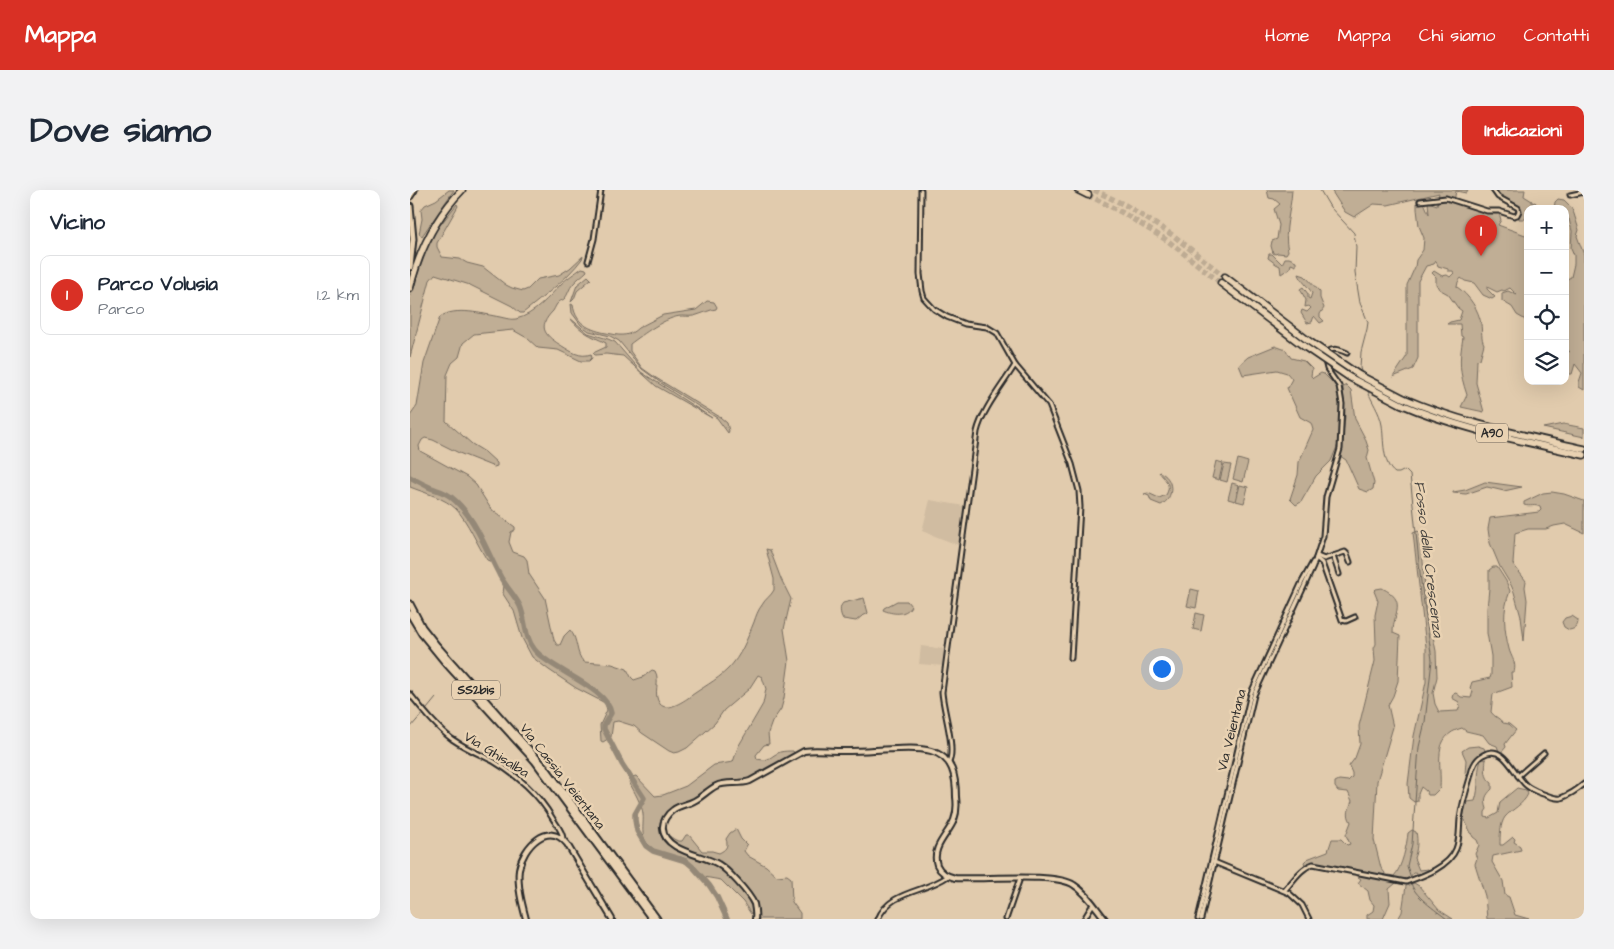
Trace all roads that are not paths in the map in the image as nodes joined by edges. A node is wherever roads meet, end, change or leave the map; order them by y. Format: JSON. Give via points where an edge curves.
{"nodes":[{"id":1,"x":414,"y":190,"type":"edge"},
{"id":2,"x":462,"y":190,"type":"edge"},
{"id":3,"x":601,"y":190,"type":"edge"},
{"id":4,"x":921,"y":190,"type":"edge"},
{"id":5,"x":1078,"y":190,"type":"edge"},
{"id":6,"x":1492,"y":190,"type":"edge"},
{"id":7,"x":1584,"y":192,"type":"edge"},
{"id":8,"x":1088,"y":195,"type":"dead end"},
{"id":9,"x":1570,"y":195,"type":"dead end"},
{"id":10,"x":410,"y":196,"type":"edge"},
{"id":11,"x":1420,"y":201,"type":"dead end"},
{"id":12,"x":410,"y":206,"type":"edge"},
{"id":13,"x":588,"y":261,"type":"dead end"},
{"id":14,"x":410,"y":267,"type":"edge"},
{"id":15,"x":1225,"y":277,"type":"tunnel mouth"},
{"id":16,"x":1221,"y":283,"type":"tunnel mouth"},
{"id":17,"x":410,"y":288,"type":"edge"},
{"id":18,"x":1308,"y":344,"type":"junction"},
{"id":19,"x":1347,"y":353,"type":"dead end"},
{"id":20,"x":1015,"y":365,"type":"junction"},
{"id":21,"x":1402,"y":401,"type":"junction"},
{"id":22,"x":1584,"y":449,"type":"edge"},
{"id":23,"x":1584,"y":455,"type":"edge"},
{"id":24,"x":1333,"y":556,"type":"junction"},
{"id":25,"x":1317,"y":557,"type":"junction"},
{"id":26,"x":1350,"y":562,"type":"dead end"},
{"id":27,"x":1339,"y":574,"type":"dead end"},
{"id":28,"x":410,"y":604,"type":"edge"},
{"id":29,"x":410,"y":614,"type":"edge"},
{"id":30,"x":1355,"y":617,"type":"dead end"},
{"id":31,"x":1072,"y":658,"type":"dead end"},
{"id":32,"x":410,"y":694,"type":"edge"},
{"id":33,"x":1544,"y":752,"type":"dead end"},
{"id":34,"x":948,"y":762,"type":"junction"},
{"id":35,"x":549,"y":775,"type":"junction"},
{"id":36,"x":1518,"y":776,"type":"junction"},
{"id":37,"x":1584,"y":784,"type":"edge"},
{"id":38,"x":563,"y":839,"type":"junction"},
{"id":39,"x":1213,"y":862,"type":"junction"},
{"id":40,"x":948,"y":876,"type":"junction"},
{"id":41,"x":1020,"y":878,"type":"junction"},
{"id":42,"x":1285,"y":890,"type":"junction"},
{"id":43,"x":643,"y":904,"type":"junction"},
{"id":44,"x":1093,"y":904,"type":"junction"},
{"id":45,"x":526,"y":919,"type":"edge"},
{"id":46,"x":612,"y":919,"type":"edge"},
{"id":47,"x":650,"y":919,"type":"edge"},
{"id":48,"x":657,"y":919,"type":"edge"},
{"id":49,"x":661,"y":919,"type":"edge"},
{"id":50,"x":755,"y":919,"type":"edge"},
{"id":51,"x":878,"y":919,"type":"edge"},
{"id":52,"x":1006,"y":919,"type":"edge"},
{"id":53,"x":1084,"y":919,"type":"edge"},
{"id":54,"x":1105,"y":919,"type":"edge"},
{"id":55,"x":1199,"y":919,"type":"edge"},
{"id":56,"x":1308,"y":919,"type":"edge"}],
"edges":[{"from":1,"to":10,"type":"highway"},
{"from":2,"to":17,"type":"highway","via":[[429,234]]},
{"from":3,"to":13,"type":"street"},
{"from":4,"to":20,"type":"street","via":[[920,274],[924,298],[946,317],[994,330]]},
{"from":5,"to":8,"type":"highway"},
{"from":6,"to":11,"type":"street","via":[[1498,198],[1518,209],[1517,215],[1487,212],[1446,198]]},
{"from":7,"to":9,"type":"street"},
{"from":12,"to":14,"type":"highway","via":[[413,245]]},
{"from":15,"to":18,"type":"highway","number":"A90"},
{"from":16,"to":18,"type":"highway","number":"A90"},
{"from":18,"to":21,"type":"highway","number":"A90","bridge":true,"via":[[1343,373],[1373,391]]},
{"from":19,"to":25,"type":"street","name":"Via Veientana","via":[[1332,349],[1324,357],[1327,369],[1340,390],[1342,422]]},
{"from":20,"to":31,"type":"street","via":[[1049,404],[1079,491]]},
{"from":20,"to":34,"type":"street","via":[[977,432],[942,692],[951,749]]},
{"from":21,"to":22,"type":"highway","number":"A90","via":[[1482,425]]},
{"from":21,"to":23,"type":"highway","number":"A90","via":[[1431,416],[1467,427]]},
{"from":24,"to":25,"type":"street"},
{"from":24,"to":26,"type":"street","via":[[1345,552]]},
{"from":24,"to":27,"type":"street"},
{"from":25,"to":30,"type":"street","via":[[1342,619],[1348,621]]},
{"from":25,"to":39,"type":"street","name":"Via Veientana","via":[[1257,687]]},
{"from":28,"to":35,"type":"highway","name":"Via Cassia Veientana","number":"SS2bis","via":[[435,644]]},
{"from":29,"to":35,"type":"highway","name":"Via Cassia Veientana","number":"SS2bis","via":[[441,658]]},
{"from":32,"to":38,"type":"street","name":"Via Ghisalba","via":[[447,735],[527,786],[555,821]]},
{"from":33,"to":36,"type":"street"},
{"from":34,"to":40,"type":"street","via":[[955,778],[956,815],[936,855],[939,868]]},
{"from":34,"to":50,"type":"street","via":[[937,753],[925,750],[808,750],[749,782],[718,785],[693,802],[673,810],[663,825],[667,840],[722,867],[751,899]]},
{"from":35,"to":43,"type":"highway","name":"Via Cassia Veientana","number":"SS2bis"},
{"from":36,"to":37,"type":"street","via":[[1528,787],[1557,798]]},
{"from":36,"to":42,"type":"street","via":[[1506,759],[1498,754],[1485,753],[1477,759],[1466,789],[1454,852],[1448,862],[1417,878],[1406,882],[1315,864],[1299,874]]},
{"from":38,"to":45,"type":"street","via":[[552,835],[539,838],[522,859],[519,880]]},
{"from":38,"to":46,"type":"street"},
{"from":39,"to":42,"type":"street"},
{"from":39,"to":55,"type":"street","name":"Via Veientana"},
{"from":40,"to":41,"type":"street"},
{"from":40,"to":51,"type":"street","via":[[892,900]]},
{"from":41,"to":44,"type":"street","via":[[1068,881]]},
{"from":41,"to":52,"type":"street"},
{"from":42,"to":56,"type":"street","via":[[1299,901]]},
{"from":43,"to":47,"type":"highway"},
{"from":43,"to":48,"type":"highway","name":"Via Cassia Veientana","number":"SS2bis"},
{"from":43,"to":49,"type":"highway"},
{"from":44,"to":53,"type":"street"},
{"from":44,"to":54,"type":"street"}]}
